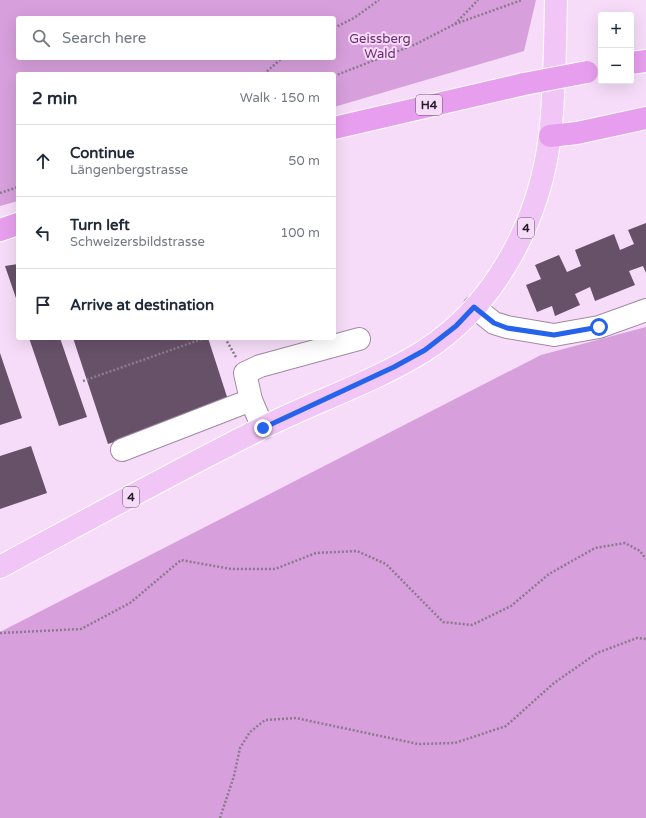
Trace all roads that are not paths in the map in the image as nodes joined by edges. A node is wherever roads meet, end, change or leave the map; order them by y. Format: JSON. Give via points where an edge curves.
{"nodes":[{"id":1,"x":556,"y":0,"type":"edge"},
{"id":2,"x":646,"y":61,"type":"edge"},
{"id":3,"x":634,"y":63,"type":"edge"},
{"id":4,"x":594,"y":70,"type":"edge"},
{"id":5,"x":646,"y":118,"type":"edge"},
{"id":6,"x":336,"y":128,"type":"edge"},
{"id":7,"x":550,"y":136,"type":"junction"},
{"id":8,"x":16,"y":225,"type":"edge"},
{"id":9,"x":0,"y":230,"type":"edge"},
{"id":10,"x":474,"y":307,"type":"junction"},
{"id":11,"x":646,"y":310,"type":"edge"},
{"id":12,"x":359,"y":339,"type":"dead end"},
{"id":13,"x":251,"y":400,"type":"junction"},
{"id":14,"x":263,"y":428,"type":"junction"},
{"id":15,"x":122,"y":450,"type":"dead end"},
{"id":16,"x":0,"y":567,"type":"edge"}],
"edges":[{"from":1,"to":7,"type":"main road","number":"4"},
{"from":2,"to":3,"type":"highway"},
{"from":4,"to":6,"type":"highway","number":"H4","bridge":true},
{"from":5,"to":7,"type":"highway","via":[[577,133]]},
{"from":7,"to":10,"type":"main road","number":"4","via":[[532,211],[518,245]]},
{"from":8,"to":9,"type":"highway"},
{"from":10,"to":11,"type":"street","via":[[494,323],[507,328],[554,335],[599,327]]},
{"from":10,"to":14,"type":"main road","number":"4","via":[[456,326],[419,353]]},
{"from":12,"to":13,"type":"street","via":[[260,366],[245,373]]},
{"from":13,"to":14,"type":"street"},
{"from":13,"to":15,"type":"street"},
{"from":14,"to":16,"type":"main road","number":"4"}]}
